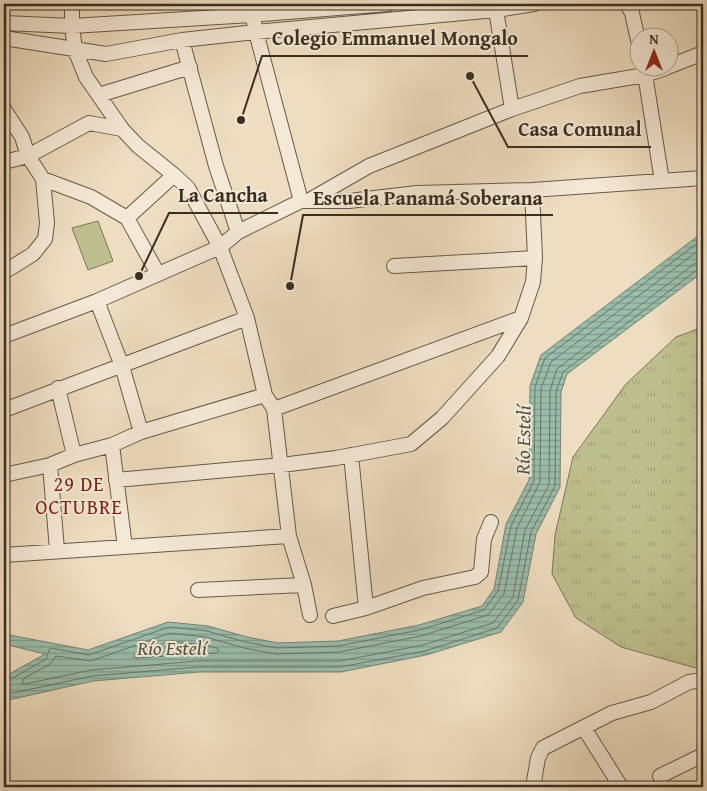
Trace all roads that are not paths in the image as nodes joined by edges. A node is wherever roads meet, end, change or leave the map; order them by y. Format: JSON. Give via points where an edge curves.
{"nodes":[{"id":1,"x":72,"y":4,"type":"edge"},
{"id":2,"x":388,"y":4,"type":"edge"},
{"id":3,"x":534,"y":4,"type":"edge"},
{"id":4,"x":627,"y":4,"type":"edge"},
{"id":5,"x":251,"y":10,"type":"edge"},
{"id":6,"x":435,"y":10,"type":"edge"},
{"id":7,"x":496,"y":10,"type":"junction"},
{"id":8,"x":4,"y":23,"type":"edge"},
{"id":9,"x":72,"y":26,"type":"junction"},
{"id":10,"x":635,"y":28,"type":"edge"},
{"id":11,"x":256,"y":32,"type":"junction"},
{"id":12,"x":4,"y":38,"type":"edge"},
{"id":13,"x":182,"y":40,"type":"junction"},
{"id":14,"x":75,"y":50,"type":"junction"},
{"id":15,"x":703,"y":53,"type":"edge"},
{"id":16,"x":680,"y":62,"type":"edge"},
{"id":17,"x":190,"y":67,"type":"junction"},
{"id":18,"x":630,"y":74,"type":"edge"},
{"id":19,"x":645,"y":78,"type":"edge"},
{"id":20,"x":102,"y":99,"type":"junction"},
{"id":21,"x":4,"y":109,"type":"edge"},
{"id":22,"x":512,"y":109,"type":"junction"},
{"id":23,"x":89,"y":124,"type":"junction"},
{"id":24,"x":122,"y":128,"type":"junction"},
{"id":25,"x":28,"y":156,"type":"junction"},
{"id":26,"x":4,"y":162,"type":"edge"},
{"id":27,"x":174,"y":175,"type":"junction"},
{"id":28,"x":703,"y":178,"type":"edge"},
{"id":29,"x":43,"y":179,"type":"junction"},
{"id":30,"x":662,"y":181,"type":"junction"},
{"id":31,"x":532,"y":190,"type":"junction"},
{"id":32,"x":304,"y":201,"type":"junction"},
{"id":33,"x":127,"y":218,"type":"junction"},
{"id":34,"x":238,"y":232,"type":"junction"},
{"id":35,"x":220,"y":247,"type":"junction"},
{"id":36,"x":535,"y":258,"type":"junction"},
{"id":37,"x":394,"y":266,"type":"dead end"},
{"id":38,"x":6,"y":268,"type":"edge"},
{"id":39,"x":158,"y":274,"type":"junction"},
{"id":40,"x":97,"y":301,"type":"junction"},
{"id":41,"x":247,"y":318,"type":"junction"},
{"id":42,"x":521,"y":318,"type":"junction"},
{"id":43,"x":4,"y":336,"type":"edge"},
{"id":44,"x":122,"y":366,"type":"junction"},
{"id":45,"x":58,"y":388,"type":"junction"},
{"id":46,"x":265,"y":395,"type":"junction"},
{"id":47,"x":274,"y":409,"type":"junction"},
{"id":48,"x":4,"y":410,"type":"edge"},
{"id":49,"x":141,"y":432,"type":"junction"},
{"id":50,"x":112,"y":445,"type":"junction"},
{"id":51,"x":74,"y":455,"type":"junction"},
{"id":52,"x":352,"y":455,"type":"junction"},
{"id":53,"x":50,"y":465,"type":"junction"},
{"id":54,"x":282,"y":465,"type":"junction"},
{"id":55,"x":4,"y":475,"type":"edge"},
{"id":56,"x":116,"y":480,"type":"junction"},
{"id":57,"x":491,"y":522,"type":"dead end"},
{"id":58,"x":289,"y":536,"type":"junction"},
{"id":59,"x":125,"y":547,"type":"junction"},
{"id":60,"x":57,"y":550,"type":"junction"},
{"id":61,"x":4,"y":555,"type":"edge"},
{"id":62,"x":304,"y":585,"type":"junction"},
{"id":63,"x":198,"y":590,"type":"dead end"},
{"id":64,"x":366,"y":608,"type":"junction"},
{"id":65,"x":310,"y":614,"type":"dead end"},
{"id":66,"x":332,"y":616,"type":"dead end"},
{"id":67,"x":703,"y":680,"type":"edge"},
{"id":68,"x":584,"y":728,"type":"junction"},
{"id":69,"x":703,"y":755,"type":"edge"},
{"id":70,"x":660,"y":776,"type":"dead end"},
{"id":71,"x":533,"y":787,"type":"edge"},
{"id":72,"x":621,"y":787,"type":"edge"}],
"edges":[{"from":1,"to":9,"type":"street"},
{"from":2,"to":5,"type":"street"},
{"from":3,"to":7,"type":"street"},
{"from":4,"to":10,"type":"street"},
{"from":5,"to":9,"type":"street"},
{"from":5,"to":11,"type":"street"},
{"from":6,"to":7,"type":"street"},
{"from":6,"to":11,"type":"street"},
{"from":7,"to":22,"type":"street"},
{"from":8,"to":9,"type":"street"},
{"from":9,"to":14,"type":"street"},
{"from":11,"to":13,"type":"street"},
{"from":11,"to":32,"type":"street"},
{"from":12,"to":14,"type":"street"},
{"from":13,"to":14,"type":"street","via":[[106,54]]},
{"from":13,"to":17,"type":"street"},
{"from":14,"to":20,"type":"street","via":[[86,77]]},
{"from":15,"to":16,"type":"street"},
{"from":17,"to":20,"type":"street"},
{"from":17,"to":34,"type":"street","via":[[216,166]]},
{"from":18,"to":22,"type":"street","via":[[580,86]]},
{"from":19,"to":30,"type":"street"},
{"from":20,"to":23,"type":"street"},
{"from":20,"to":24,"type":"street"},
{"from":21,"to":25,"type":"street","via":[[22,137]]},
{"from":22,"to":32,"type":"street","via":[[370,166]]},
{"from":23,"to":24,"type":"street"},
{"from":23,"to":25,"type":"street"},
{"from":24,"to":27,"type":"street","via":[[138,146]]},
{"from":25,"to":26,"type":"street"},
{"from":25,"to":29,"type":"street"},
{"from":27,"to":33,"type":"street"},
{"from":27,"to":35,"type":"street","via":[[188,188]]},
{"from":28,"to":30,"type":"street"},
{"from":29,"to":33,"type":"street","via":[[91,197]]},
{"from":29,"to":38,"type":"street","via":[[45,239],[32,254]]},
{"from":30,"to":31,"type":"street"},
{"from":31,"to":32,"type":"street","via":[[417,193],[349,201]]},
{"from":31,"to":36,"type":"street"},
{"from":32,"to":34,"type":"street"},
{"from":33,"to":39,"type":"street"},
{"from":34,"to":35,"type":"street"},
{"from":35,"to":39,"type":"street"},
{"from":35,"to":41,"type":"street"},
{"from":36,"to":37,"type":"street"},
{"from":36,"to":42,"type":"street","via":[[534,282]]},
{"from":39,"to":40,"type":"street"},
{"from":40,"to":43,"type":"street"},
{"from":40,"to":44,"type":"street"},
{"from":41,"to":44,"type":"street"},
{"from":41,"to":46,"type":"street"},
{"from":42,"to":47,"type":"street"},
{"from":42,"to":52,"type":"street","via":[[498,356],[442,418],[411,444]]},
{"from":44,"to":45,"type":"street"},
{"from":44,"to":49,"type":"street"},
{"from":45,"to":48,"type":"street"},
{"from":45,"to":51,"type":"street"},
{"from":46,"to":47,"type":"street"},
{"from":46,"to":49,"type":"street"},
{"from":47,"to":54,"type":"street"},
{"from":49,"to":50,"type":"street"},
{"from":50,"to":51,"type":"street"},
{"from":50,"to":56,"type":"street"},
{"from":51,"to":53,"type":"street"},
{"from":52,"to":54,"type":"street"},
{"from":52,"to":64,"type":"street"},
{"from":53,"to":55,"type":"street"},
{"from":53,"to":60,"type":"street"},
{"from":54,"to":56,"type":"street"},
{"from":54,"to":58,"type":"street"},
{"from":56,"to":59,"type":"street"},
{"from":57,"to":64,"type":"street","via":[[484,539],[479,575],[422,588]]},
{"from":58,"to":59,"type":"street"},
{"from":58,"to":62,"type":"street"},
{"from":59,"to":60,"type":"street"},
{"from":60,"to":61,"type":"street"},
{"from":62,"to":63,"type":"street"},
{"from":62,"to":65,"type":"street"},
{"from":64,"to":66,"type":"street"},
{"from":67,"to":68,"type":"street","via":[[689,682],[651,702],[612,714]]},
{"from":68,"to":71,"type":"street","via":[[543,748]]},
{"from":68,"to":72,"type":"street"},
{"from":69,"to":70,"type":"street"}]}
